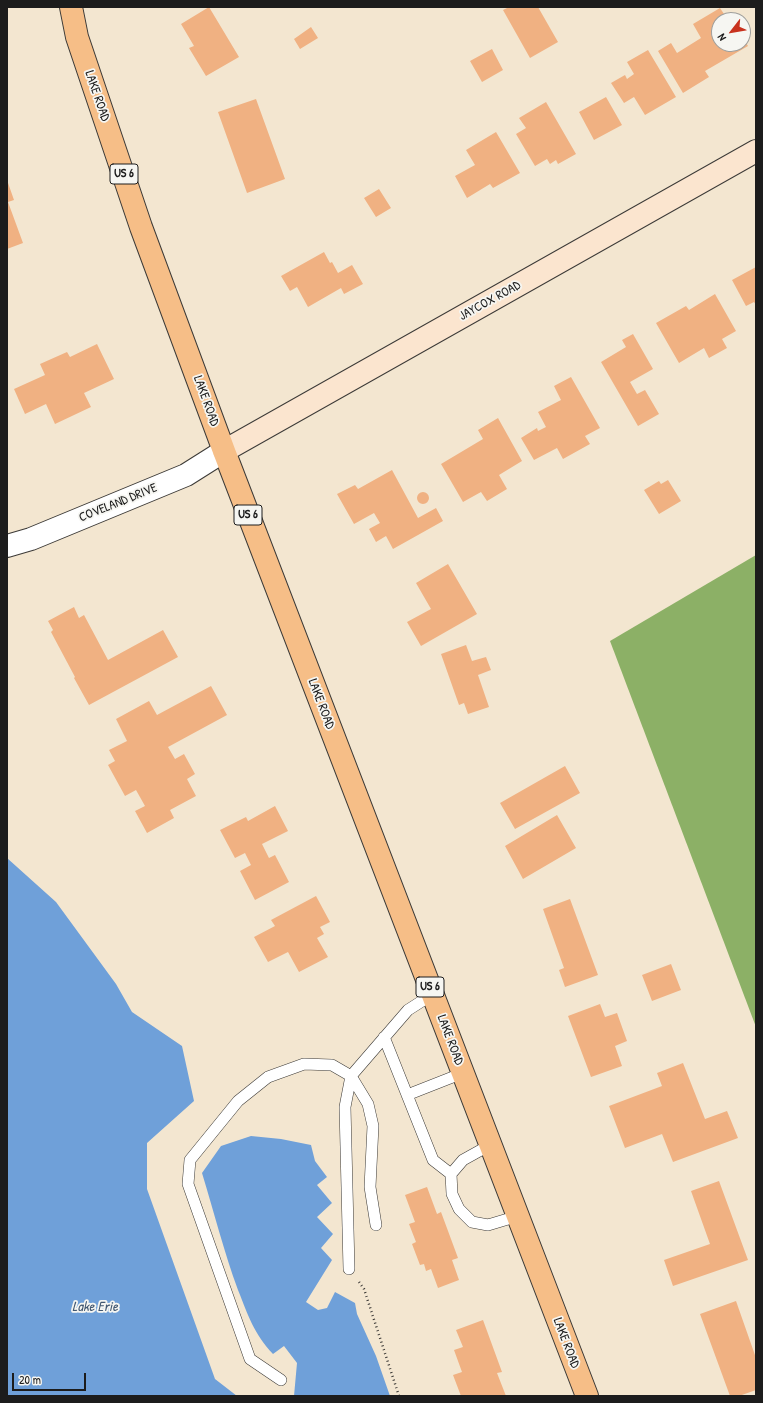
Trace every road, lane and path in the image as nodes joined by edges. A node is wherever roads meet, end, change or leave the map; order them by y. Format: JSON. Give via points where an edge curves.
{"nodes":[{"id":1,"x":71,"y":7,"type":"edge"},
{"id":2,"x":756,"y":151,"type":"edge"},
{"id":3,"x":224,"y":451,"type":"junction"},
{"id":4,"x":7,"y":546,"type":"edge"},
{"id":5,"x":433,"y":994,"type":"junction"},
{"id":6,"x":384,"y":1038,"type":"junction"},
{"id":7,"x":463,"y":1073,"type":"junction"},
{"id":8,"x":351,"y":1076,"type":"junction"},
{"id":9,"x":407,"y":1095,"type":"junction"},
{"id":10,"x":490,"y":1145,"type":"junction"},
{"id":11,"x":451,"y":1174,"type":"junction"},
{"id":12,"x":518,"y":1216,"type":"junction"},
{"id":13,"x":376,"y":1225,"type":"dead end"},
{"id":14,"x":349,"y":1269,"type":"joint"},
{"id":15,"x":281,"y":1380,"type":"dead end"},
{"id":16,"x":399,"y":1396,"type":"edge"},
{"id":17,"x":587,"y":1396,"type":"edge"}],
"edges":[{"from":1,"to":3,"type":"main road","name":"LAKE ROAD","number":"US 6","via":[[77,37],[141,227]]},
{"from":2,"to":3,"type":"street","name":"JAYCOX ROAD"},
{"from":3,"to":4,"type":"street","name":"COVELAND DRIVE","via":[[186,475],[31,539]]},
{"from":3,"to":5,"type":"main road","name":"LAKE ROAD","number":"US 6"},
{"from":5,"to":6,"type":"lane","via":[[408,1010]]},
{"from":5,"to":7,"type":"main road","name":"LAKE ROAD","number":"US 6"},
{"from":6,"to":8,"type":"lane"},
{"from":6,"to":9,"type":"lane"},
{"from":7,"to":9,"type":"lane"},
{"from":7,"to":10,"type":"main road","name":"LAKE ROAD","number":"US 6"},
{"from":8,"to":13,"type":"lane","via":[[368,1104],[374,1126],[370,1187]]},
{"from":8,"to":14,"type":"lane","via":[[345,1107]]},
{"from":8,"to":15,"type":"lane","via":[[332,1065],[304,1064],[268,1077],[238,1101],[190,1160],[188,1184],[250,1359]]},
{"from":9,"to":11,"type":"lane","via":[[433,1160]]},
{"from":10,"to":11,"type":"lane","via":[[463,1160]]},
{"from":10,"to":12,"type":"main road","name":"LAKE ROAD","number":"US 6"},
{"from":11,"to":12,"type":"lane","via":[[452,1194],[459,1209],[472,1222],[488,1225]]},
{"from":12,"to":17,"type":"main road","name":"LAKE ROAD","number":"US 6"},
{"from":14,"to":16,"type":"path","via":[[364,1289]]}]}
